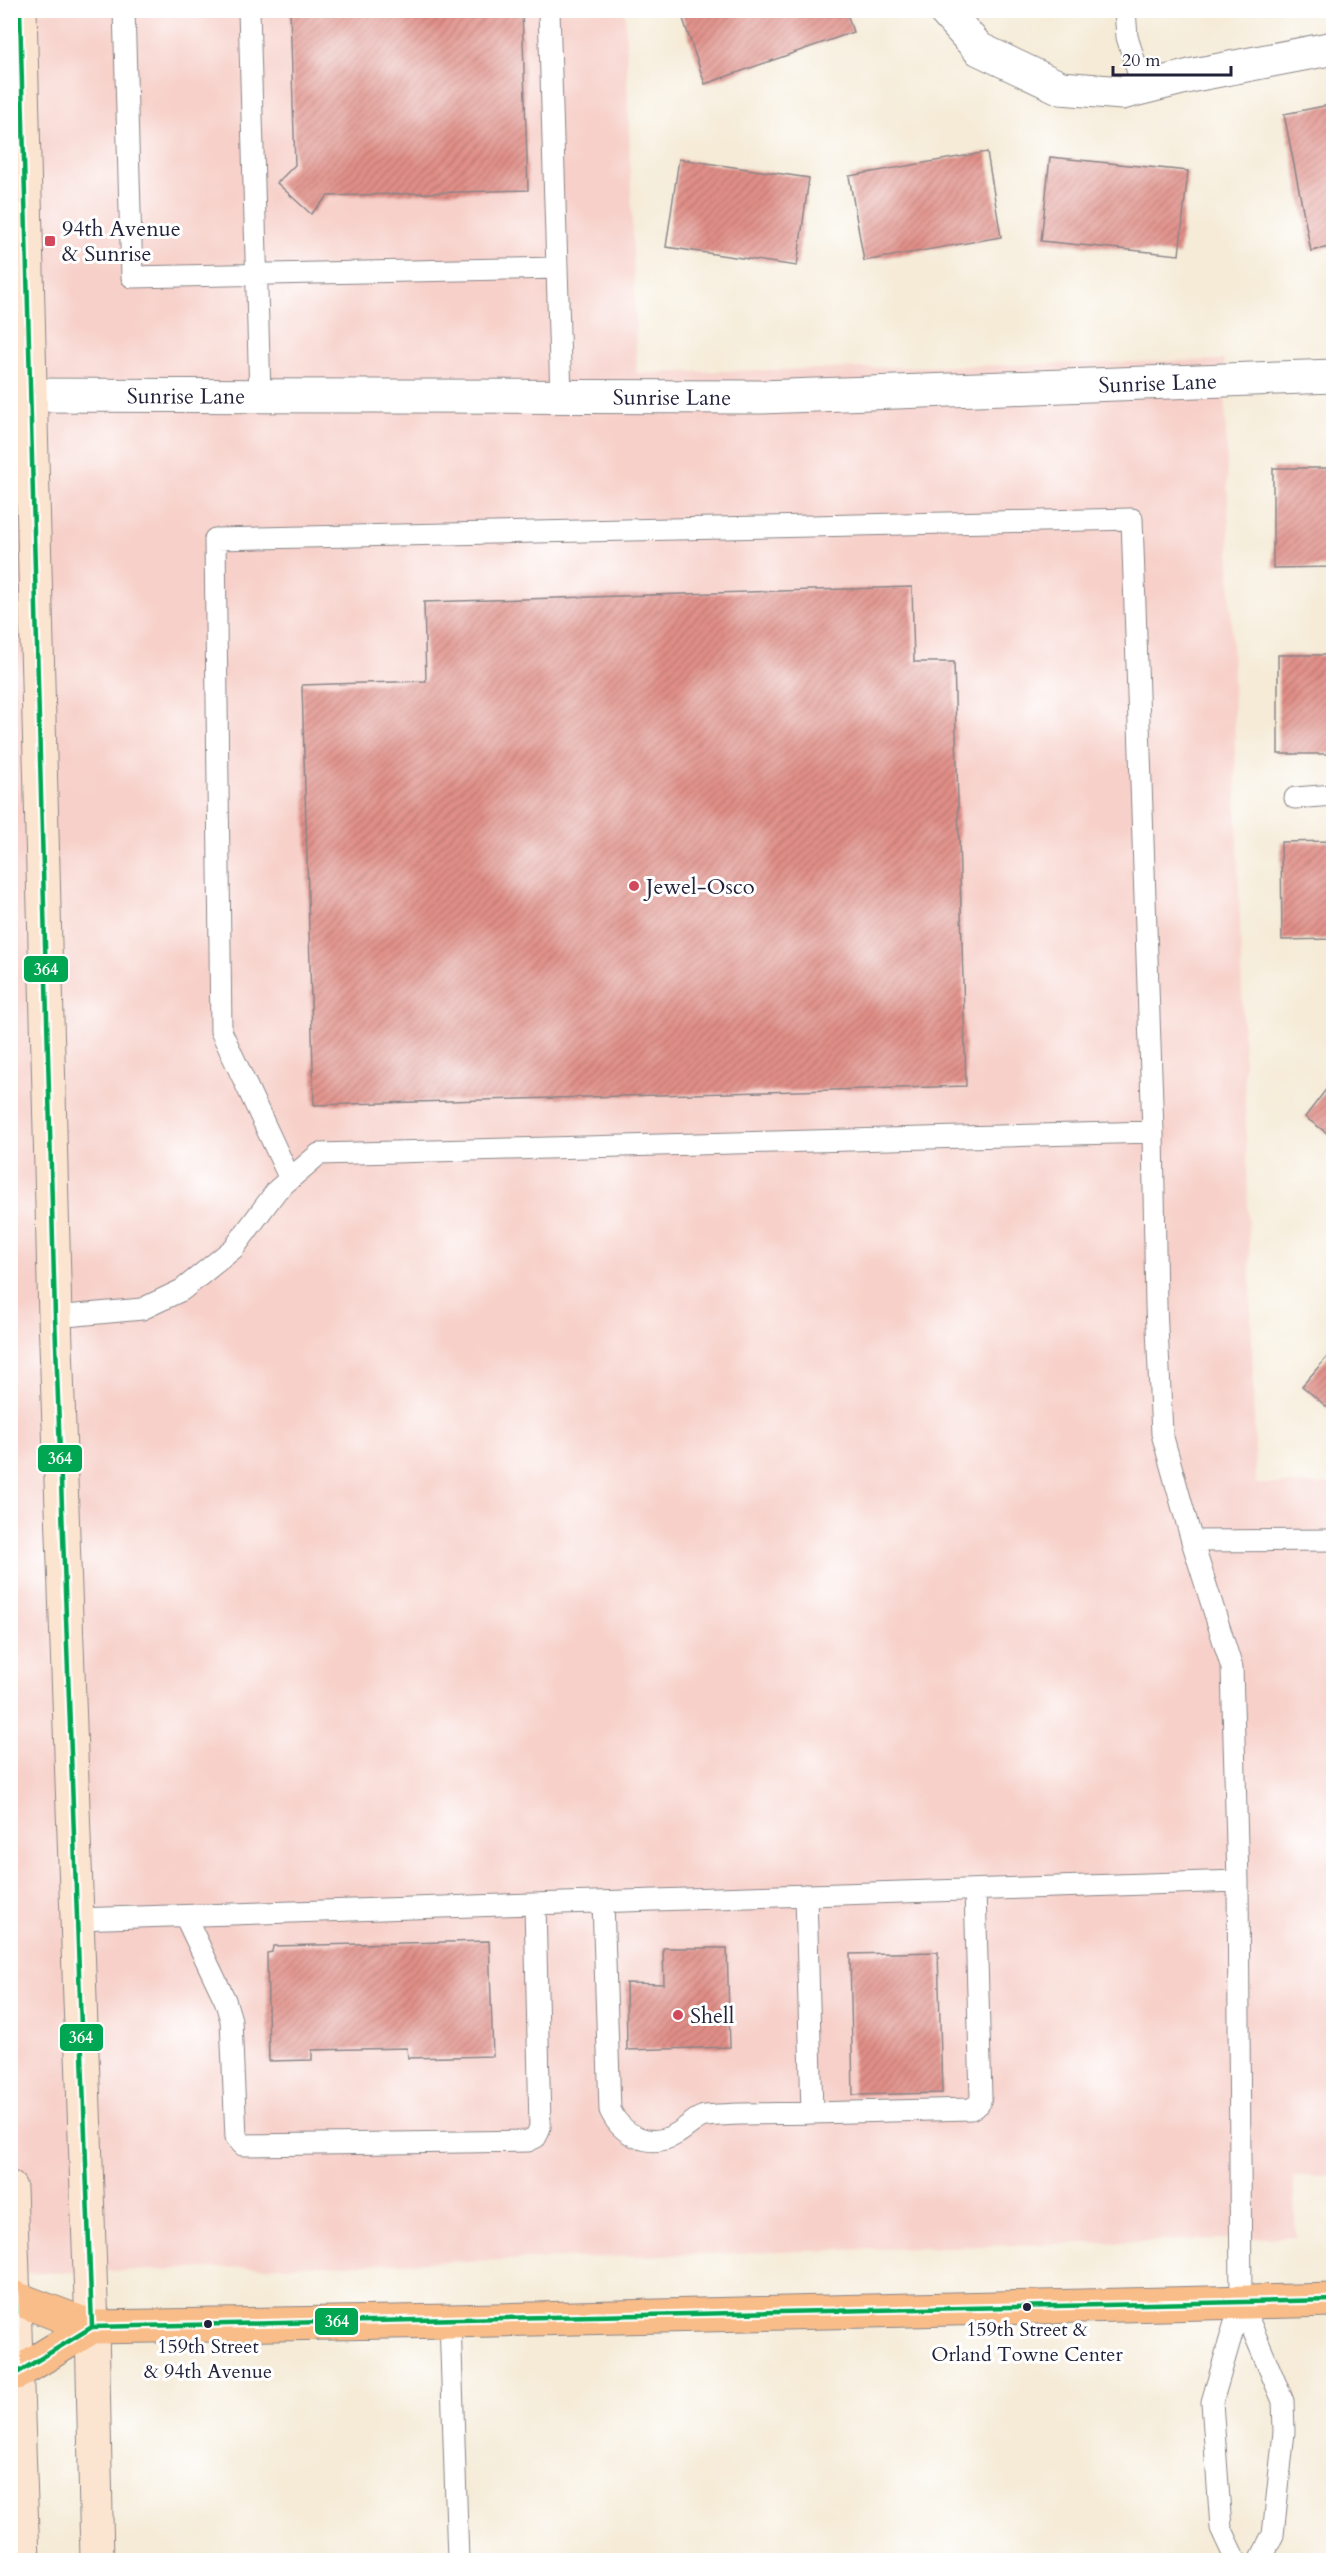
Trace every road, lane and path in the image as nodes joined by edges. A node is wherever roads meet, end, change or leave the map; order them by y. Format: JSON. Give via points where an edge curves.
{"nodes":[{"id":1,"x":20,"y":10,"type":"edge"},
{"id":2,"x":124,"y":10,"type":"edge"},
{"id":3,"x":249,"y":10,"type":"edge"},
{"id":4,"x":549,"y":10,"type":"edge"},
{"id":5,"x":944,"y":10,"type":"edge"},
{"id":6,"x":1125,"y":10,"type":"edge"},
{"id":7,"x":1334,"y":48,"type":"edge"},
{"id":8,"x":1143,"y":88,"type":"junction"},
{"id":9,"x":557,"y":268,"type":"junction"},
{"id":10,"x":256,"y":273,"type":"junction"},
{"id":11,"x":1334,"y":376,"type":"edge"},
{"id":12,"x":21,"y":395,"type":"edge"},
{"id":13,"x":260,"y":396,"type":"junction"},
{"id":14,"x":561,"y":397,"type":"junction"},
{"id":15,"x":1334,"y":795,"type":"edge"},
{"id":16,"x":1295,"y":798,"type":"dead end"},
{"id":17,"x":1153,"y":1132,"type":"junction"},
{"id":18,"x":290,"y":1179,"type":"junction"},
{"id":19,"x":55,"y":1317,"type":"junction"},
{"id":20,"x":1334,"y":1540,"type":"edge"},
{"id":21,"x":1192,"y":1541,"type":"junction"},
{"id":22,"x":1238,"y":1881,"type":"junction"},
{"id":23,"x":975,"y":1890,"type":"junction"},
{"id":24,"x":806,"y":1895,"type":"junction"},
{"id":25,"x":603,"y":1902,"type":"junction"},
{"id":26,"x":535,"y":1904,"type":"junction"},
{"id":27,"x":185,"y":1916,"type":"junction"},
{"id":28,"x":76,"y":1919,"type":"junction"},
{"id":29,"x":812,"y":2113,"type":"junction"},
{"id":30,"x":10,"y":2188,"type":"edge"},
{"id":31,"x":12,"y":2296,"type":"edge"},
{"id":32,"x":1334,"y":2300,"type":"edge"},
{"id":33,"x":1241,"y":2302,"type":"junction"},
{"id":34,"x":450,"y":2321,"type":"junction"},
{"id":35,"x":92,"y":2327,"type":"junction"},
{"id":36,"x":14,"y":2373,"type":"edge"},
{"id":37,"x":19,"y":2544,"type":"edge"},
{"id":38,"x":97,"y":2560,"type":"edge"},
{"id":39,"x":458,"y":2560,"type":"edge"},
{"id":40,"x":1236,"y":2560,"type":"edge"},
{"id":41,"x":1260,"y":2560,"type":"edge"}],
"edges":[{"from":1,"to":12,"type":"street"},
{"from":2,"to":10,"type":"lane","via":[[132,277]]},
{"from":3,"to":10,"type":"lane"},
{"from":4,"to":9,"type":"lane"},
{"from":5,"to":8,"type":"street","via":[[979,49],[1061,88],[1122,93]]},
{"from":6,"to":8,"type":"lane","via":[[1127,37]]},
{"from":7,"to":8,"type":"street"},
{"from":9,"to":10,"type":"lane"},
{"from":9,"to":14,"type":"lane"},
{"from":10,"to":13,"type":"lane"},
{"from":11,"to":14,"type":"street","name":"Sunrise Lane","via":[[772,396]]},
{"from":12,"to":13,"type":"street","name":"Sunrise Lane"},
{"from":12,"to":19,"type":"street"},
{"from":13,"to":14,"type":"street","name":"Sunrise Lane"},
{"from":15,"to":16,"type":"lane"},
{"from":17,"to":18,"type":"lane","via":[[319,1154]]},
{"from":17,"to":18,"type":"lane","via":[[1132,519],[215,539],[221,1031]]},
{"from":17,"to":21,"type":"lane","via":[[1162,1434]]},
{"from":18,"to":19,"type":"lane","via":[[277,1190],[234,1248],[182,1290],[142,1309]]},
{"from":19,"to":28,"type":"street"},
{"from":20,"to":21,"type":"lane"},
{"from":21,"to":22,"type":"lane","via":[[1233,1668]]},
{"from":22,"to":23,"type":"lane"},
{"from":22,"to":33,"type":"lane"},
{"from":23,"to":24,"type":"lane"},
{"from":23,"to":29,"type":"lane","via":[[979,2104],[971,2109]]},
{"from":24,"to":25,"type":"lane"},
{"from":24,"to":29,"type":"lane"},
{"from":25,"to":26,"type":"lane"},
{"from":25,"to":29,"type":"lane","via":[[610,2110],[617,2125],[629,2135],[645,2139],[676,2135],[702,2116]]},
{"from":26,"to":27,"type":"lane"},
{"from":26,"to":27,"type":"lane","via":[[540,2127],[536,2137],[528,2140],[243,2145],[236,2137],[231,2020]]},
{"from":27,"to":28,"type":"lane"},
{"from":28,"to":35,"type":"street"},
{"from":30,"to":31,"type":"street"},
{"from":31,"to":35,"type":"main road"},
{"from":31,"to":36,"type":"street"},
{"from":32,"to":33,"type":"main road"},
{"from":33,"to":34,"type":"main road"},
{"from":33,"to":40,"type":"lane","via":[[1212,2402],[1221,2528]]},
{"from":33,"to":41,"type":"lane","via":[[1283,2401],[1284,2432],[1274,2535]]},
{"from":34,"to":35,"type":"main road"},
{"from":34,"to":39,"type":"lane"},
{"from":35,"to":36,"type":"main road"},
{"from":35,"to":38,"type":"street"},
{"from":36,"to":37,"type":"street"}]}
